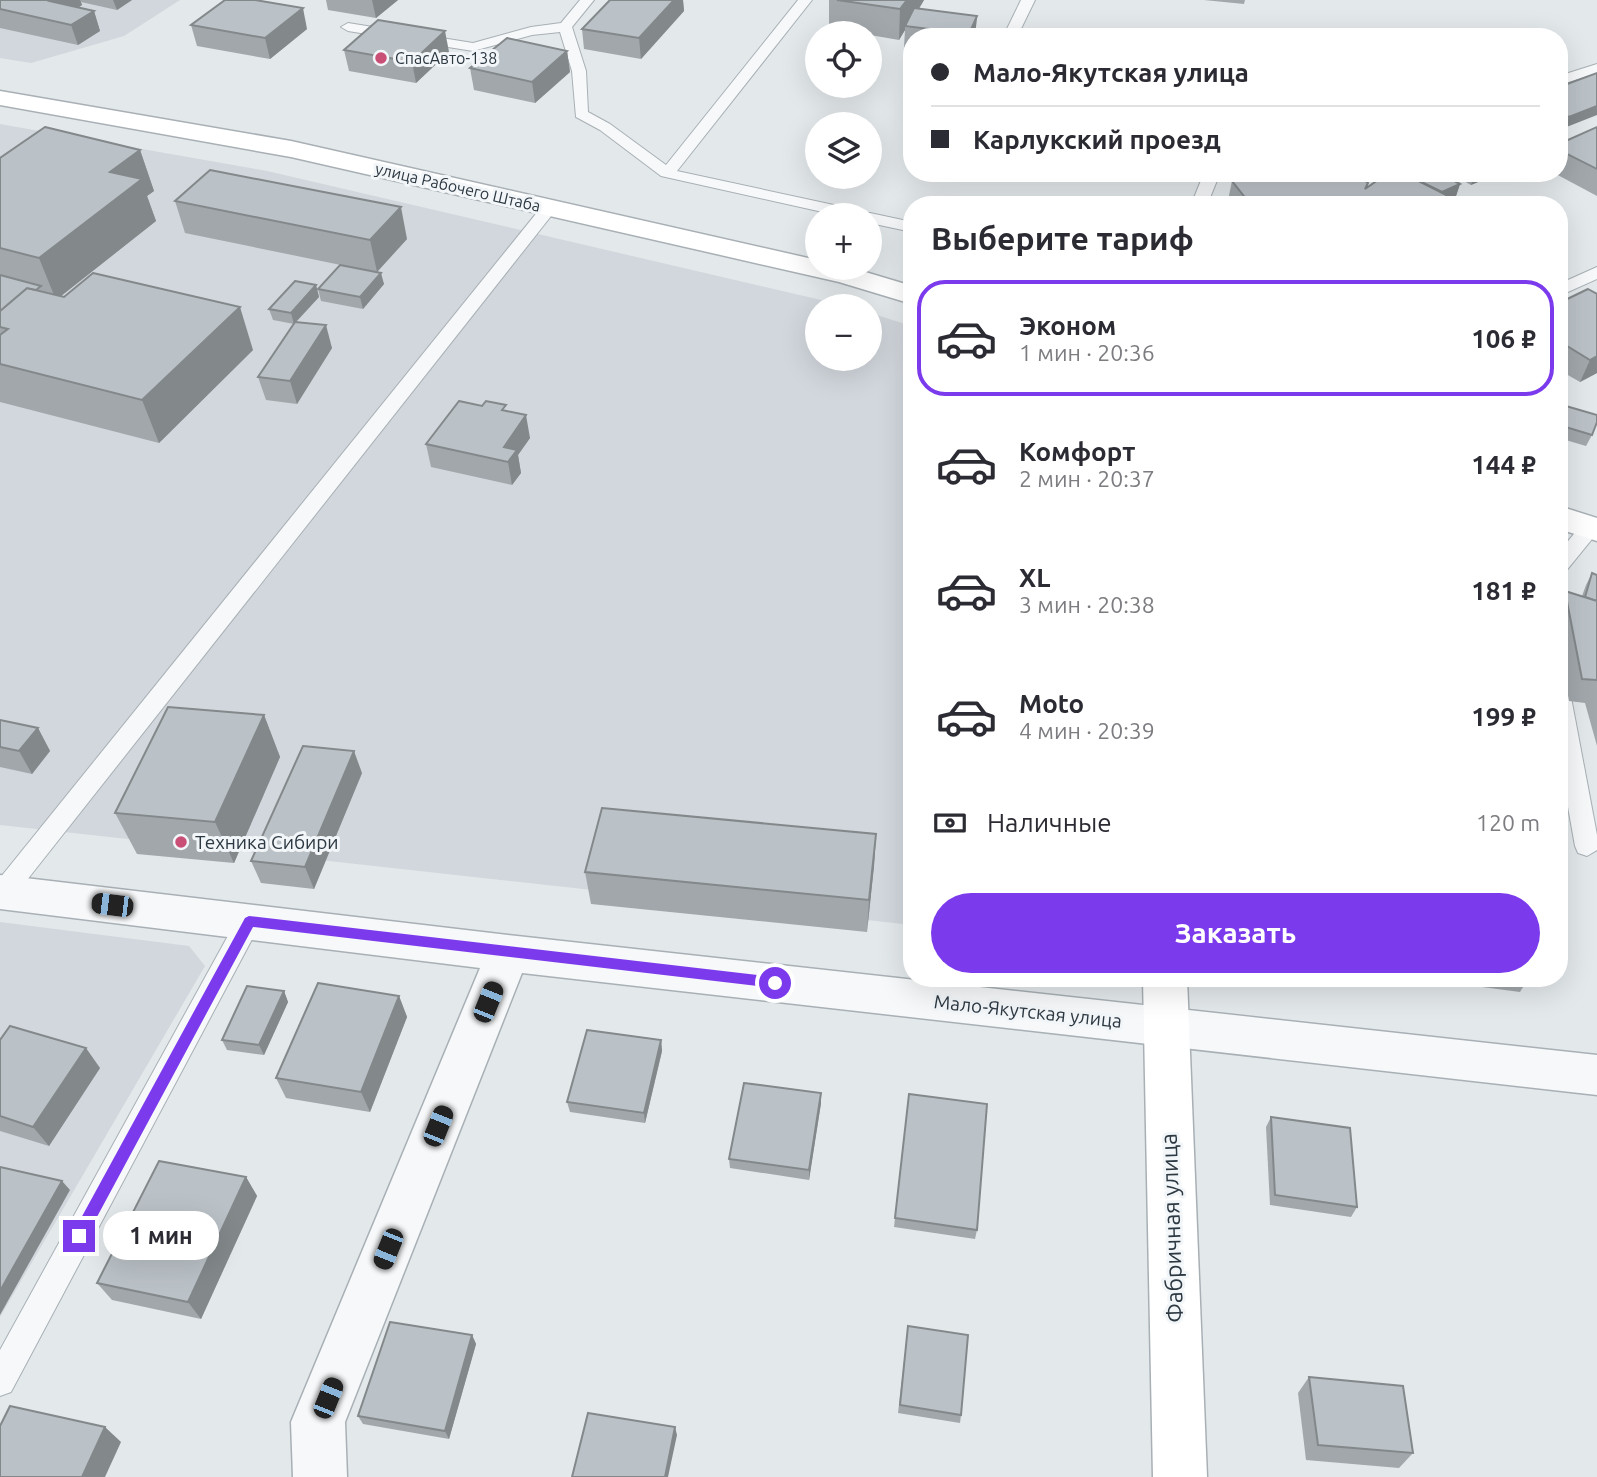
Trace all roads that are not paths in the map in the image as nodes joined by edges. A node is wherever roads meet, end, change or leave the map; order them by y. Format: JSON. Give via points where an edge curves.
{"nodes":[{"id":1,"x":587,"y":0,"type":"edge"},
{"id":2,"x":805,"y":0,"type":"edge"},
{"id":3,"x":1028,"y":0,"type":"edge"},
{"id":4,"x":348,"y":27,"type":"dead end"},
{"id":5,"x":565,"y":27,"type":"junction"},
{"id":6,"x":1014,"y":28,"type":"edge"},
{"id":7,"x":1597,"y":68,"type":"edge"},
{"id":8,"x":1568,"y":78,"type":"edge"},
{"id":9,"x":0,"y":97,"type":"edge"},
{"id":10,"x":667,"y":173,"type":"junction"},
{"id":11,"x":805,"y":203,"type":"edge"},
{"id":12,"x":549,"y":208,"type":"junction"},
{"id":13,"x":882,"y":221,"type":"edge"},
{"id":14,"x":903,"y":225,"type":"edge"},
{"id":15,"x":1597,"y":272,"type":"edge"},
{"id":16,"x":1568,"y":286,"type":"edge"},
{"id":17,"x":903,"y":292,"type":"edge"},
{"id":18,"x":1582,"y":525,"type":"edge"},
{"id":19,"x":1568,"y":550,"type":"edge"},
{"id":20,"x":1568,"y":742,"type":"edge"},
{"id":21,"x":1587,"y":846,"type":"dead end"},
{"id":22,"x":1,"y":892,"type":"edge"},
{"id":23,"x":249,"y":921,"type":"junction"},
{"id":24,"x":508,"y":953,"type":"junction"},
{"id":25,"x":1165,"y":987,"type":"edge"},
{"id":26,"x":1166,"y":1026,"type":"junction"},
{"id":27,"x":1597,"y":1075,"type":"edge"},
{"id":28,"x":0,"y":1381,"type":"edge"},
{"id":29,"x":320,"y":1477,"type":"edge"},
{"id":30,"x":1180,"y":1477,"type":"edge"}],
"edges":[{"from":1,"to":5,"type":"lane"},
{"from":2,"to":10,"type":"lane"},
{"from":3,"to":6,"type":"lane"},
{"from":4,"to":5,"type":"lane","via":[[473,47]]},
{"from":5,"to":10,"type":"lane","via":[[579,71],[581,114]]},
{"from":7,"to":8,"type":"lane"},
{"from":9,"to":12,"type":"main road","name":"улица Рабочего Штаба","via":[[291,149]]},
{"from":10,"to":11,"type":"lane"},
{"from":12,"to":17,"type":"main road","name":"улица Рабочего Штаба","via":[[847,275]]},
{"from":12,"to":22,"type":"lane"},
{"from":13,"to":14,"type":"lane"},
{"from":15,"to":16,"type":"lane"},
{"from":18,"to":19,"type":"lane"},
{"from":20,"to":21,"type":"lane"},
{"from":22,"to":23,"type":"street","name":"Мало-Якутская улица"},
{"from":23,"to":24,"type":"street","name":"Мало-Якутская улица"},
{"from":23,"to":28,"type":"lane"},
{"from":24,"to":26,"type":"street","name":"Мало-Якутская улица"},
{"from":24,"to":29,"type":"street","via":[[318,1422]]},
{"from":25,"to":26,"type":"main road","name":"Фабричная улица"},
{"from":26,"to":27,"type":"street","name":"Мало-Якутская улица"},
{"from":26,"to":30,"type":"main road","name":"Фабричная улица"}]}
